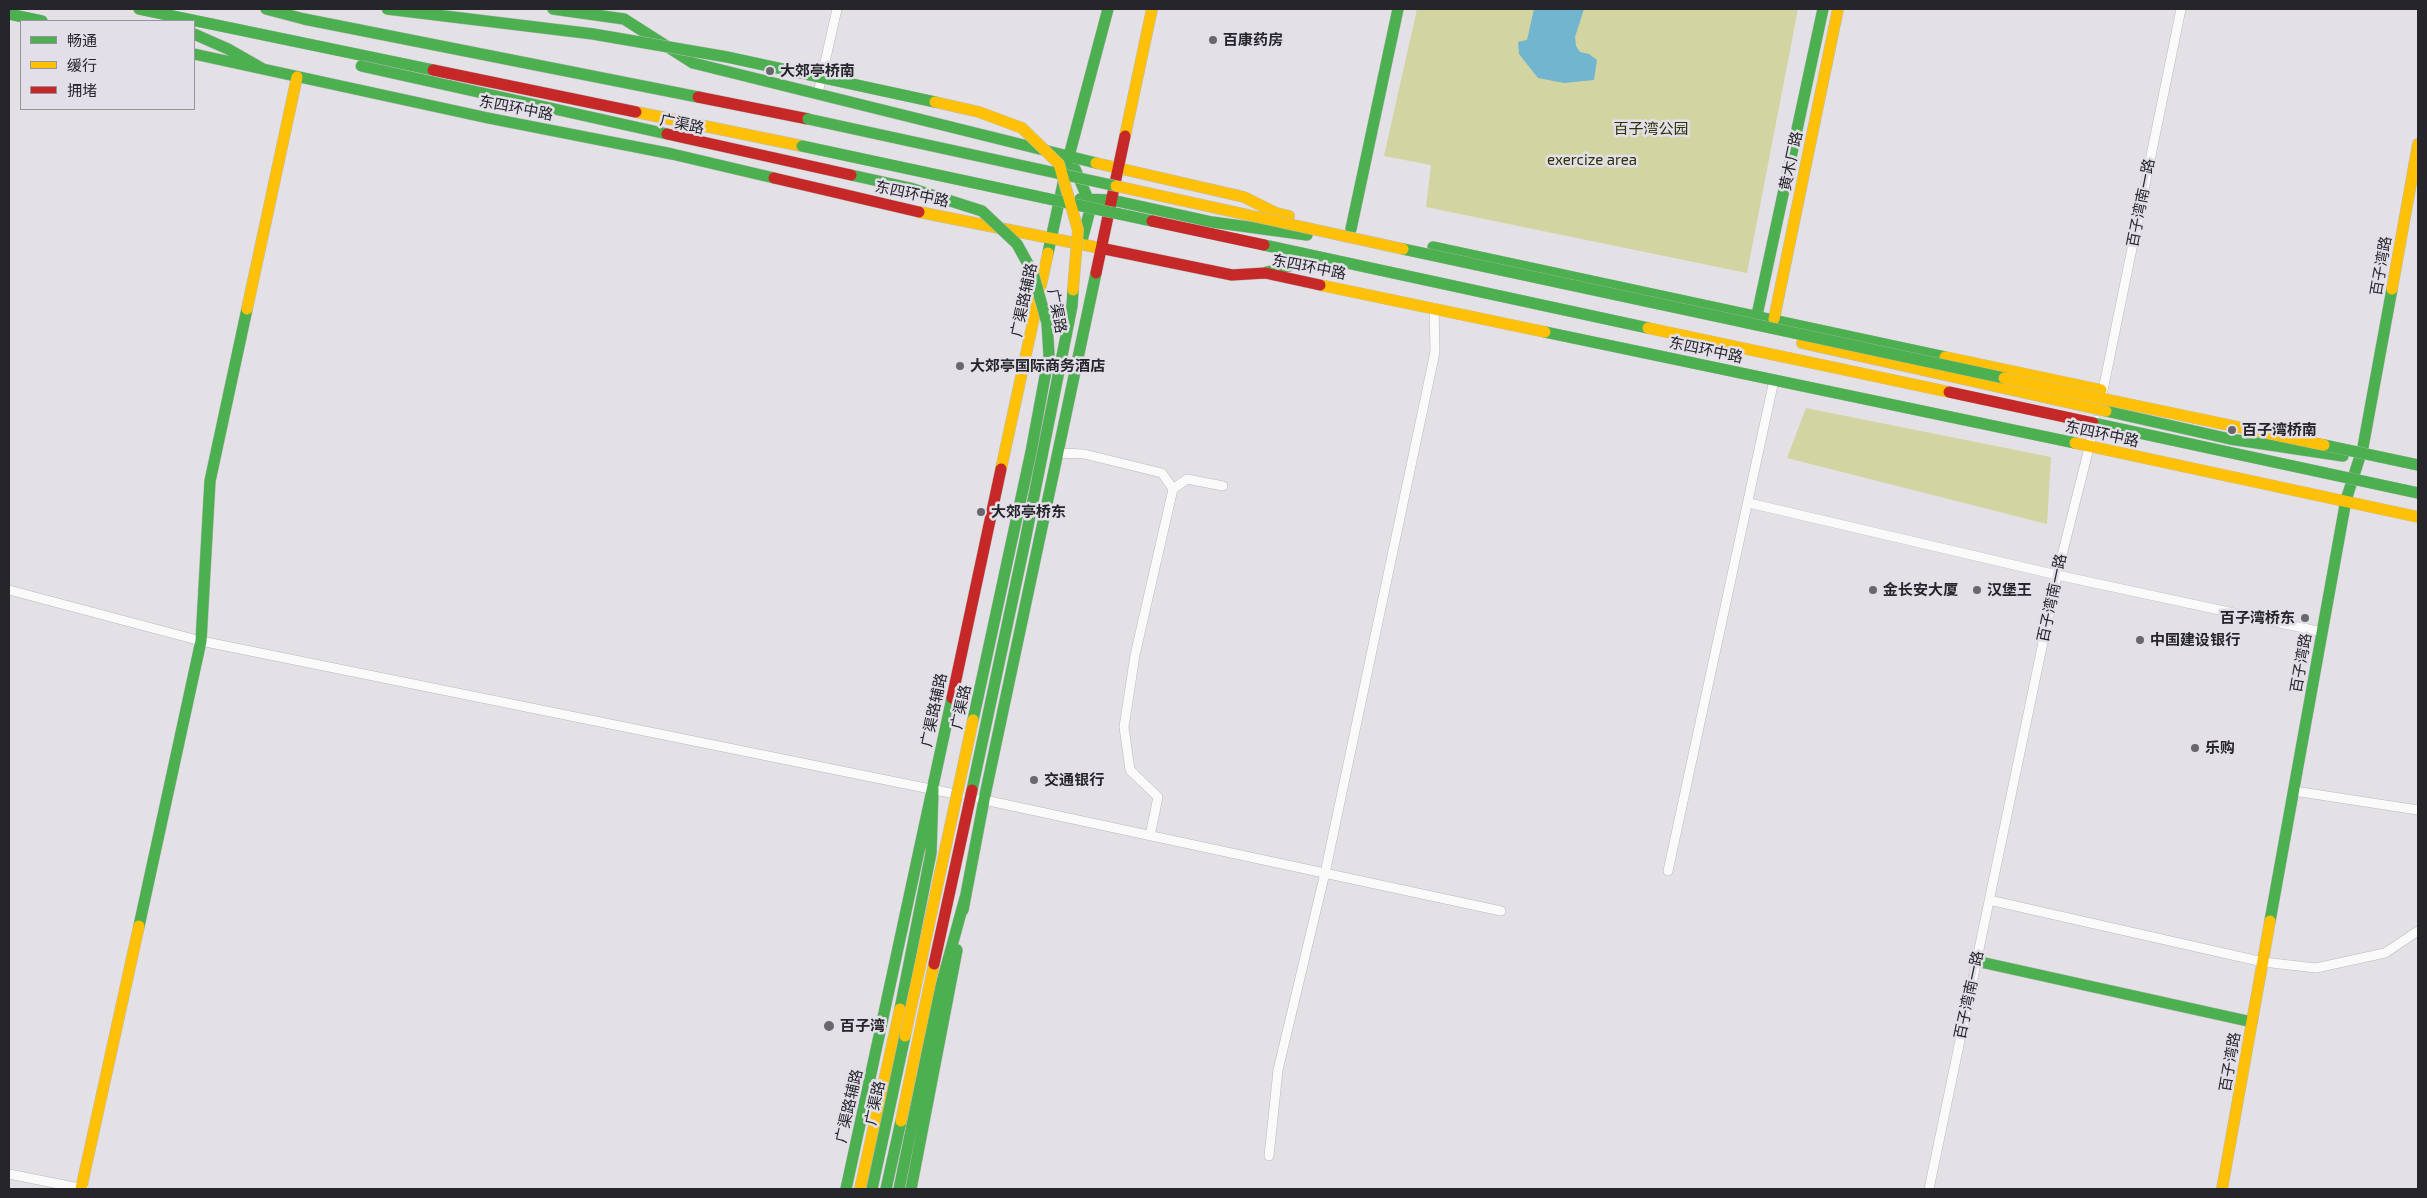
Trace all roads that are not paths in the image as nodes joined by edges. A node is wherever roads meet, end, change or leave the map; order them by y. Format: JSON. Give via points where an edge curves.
{"nodes":[{"id":1,"x":139,"y":9,"type":"edge"},
{"id":2,"x":266,"y":9,"type":"edge"},
{"id":3,"x":387,"y":9,"type":"edge"},
{"id":4,"x":553,"y":9,"type":"edge"},
{"id":5,"x":837,"y":9,"type":"edge"},
{"id":6,"x":1108,"y":9,"type":"edge"},
{"id":7,"x":1152,"y":9,"type":"edge"},
{"id":8,"x":1398,"y":9,"type":"edge"},
{"id":9,"x":1823,"y":9,"type":"edge"},
{"id":10,"x":1838,"y":9,"type":"edge"},
{"id":11,"x":2181,"y":9,"type":"edge"},
{"id":12,"x":152,"y":11,"type":"junction"},
{"id":13,"x":9,"y":14,"type":"edge"},
{"id":14,"x":37,"y":20,"type":"edge"},
{"id":15,"x":168,"y":20,"type":"edge"},
{"id":16,"x":262,"y":33,"type":"junction"},
{"id":17,"x":195,"y":34,"type":"edge"},
{"id":18,"x":195,"y":54,"type":"edge"},
{"id":19,"x":263,"y":69,"type":"junction"},
{"id":20,"x":297,"y":77,"type":"junction"},
{"id":21,"x":818,"y":93,"type":"junction"},
{"id":22,"x":2418,"y":144,"type":"edge"},
{"id":23,"x":1069,"y":156,"type":"junction"},
{"id":24,"x":1118,"y":168,"type":"junction"},
{"id":25,"x":1060,"y":198,"type":"junction"},
{"id":26,"x":1112,"y":200,"type":"junction"},
{"id":27,"x":1089,"y":205,"type":"junction"},
{"id":28,"x":1276,"y":213,"type":"junction"},
{"id":29,"x":1108,"y":218,"type":"junction"},
{"id":30,"x":1212,"y":222,"type":"junction"},
{"id":31,"x":1350,"y":229,"type":"junction"},
{"id":32,"x":1312,"y":235,"type":"junction"},
{"id":33,"x":1053,"y":238,"type":"junction"},
{"id":34,"x":1208,"y":240,"type":"junction"},
{"id":35,"x":1081,"y":244,"type":"junction"},
{"id":36,"x":1102,"y":248,"type":"junction"},
{"id":37,"x":1307,"y":261,"type":"junction"},
{"id":38,"x":1265,"y":273,"type":"junction"},
{"id":39,"x":1434,"y":308,"type":"junction"},
{"id":40,"x":1758,"y":315,"type":"junction"},
{"id":41,"x":1066,"y":318,"type":"junction"},
{"id":42,"x":1774,"y":319,"type":"junction"},
{"id":43,"x":1075,"y":375,"type":"junction"},
{"id":44,"x":1774,"y":380,"type":"junction"},
{"id":45,"x":2103,"y":390,"type":"junction"},
{"id":46,"x":2099,"y":408,"type":"junction"},
{"id":47,"x":2094,"y":430,"type":"junction"},
{"id":48,"x":2089,"y":446,"type":"junction"},
{"id":49,"x":2363,"y":447,"type":"junction"},
{"id":50,"x":1058,"y":453,"type":"joint"},
{"id":51,"x":2358,"y":459,"type":"junction"},
{"id":52,"x":2418,"y":459,"type":"edge"},
{"id":53,"x":2418,"y":465,"type":"edge"},
{"id":54,"x":2418,"y":472,"type":"edge"},
{"id":55,"x":2351,"y":485,"type":"junction"},
{"id":56,"x":1223,"y":486,"type":"dead end"},
{"id":57,"x":1173,"y":489,"type":"junction"},
{"id":58,"x":2418,"y":493,"type":"edge"},
{"id":59,"x":2418,"y":497,"type":"edge"},
{"id":60,"x":2346,"y":500,"type":"junction"},
{"id":61,"x":1749,"y":503,"type":"junction"},
{"id":62,"x":2418,"y":517,"type":"edge"},
{"id":63,"x":2057,"y":575,"type":"junction"},
{"id":64,"x":9,"y":590,"type":"edge"},
{"id":65,"x":2322,"y":632,"type":"junction"},
{"id":66,"x":201,"y":641,"type":"junction"},
{"id":67,"x":933,"y":788,"type":"junction"},
{"id":68,"x":2294,"y":791,"type":"junction"},
{"id":69,"x":984,"y":800,"type":"junction"},
{"id":70,"x":2418,"y":810,"type":"edge"},
{"id":71,"x":1150,"y":836,"type":"junction"},
{"id":72,"x":1668,"y":871,"type":"dead end"},
{"id":73,"x":1325,"y":873,"type":"junction"},
{"id":74,"x":965,"y":898,"type":"junction"},
{"id":75,"x":1989,"y":900,"type":"junction"},
{"id":76,"x":1501,"y":911,"type":"dead end"},
{"id":77,"x":2418,"y":931,"type":"edge"},
{"id":78,"x":1976,"y":961,"type":"junction"},
{"id":79,"x":2263,"y":962,"type":"junction"},
{"id":80,"x":2252,"y":1022,"type":"junction"},
{"id":81,"x":1268,"y":1156,"type":"dead end"},
{"id":82,"x":9,"y":1174,"type":"edge"},
{"id":83,"x":82,"y":1189,"type":"edge"},
{"id":84,"x":846,"y":1189,"type":"edge"},
{"id":85,"x":860,"y":1189,"type":"edge"},
{"id":86,"x":872,"y":1189,"type":"edge"},
{"id":87,"x":886,"y":1189,"type":"edge"},
{"id":88,"x":899,"y":1189,"type":"edge"},
{"id":89,"x":912,"y":1189,"type":"edge"},
{"id":90,"x":1929,"y":1189,"type":"edge"},
{"id":91,"x":2222,"y":1189,"type":"edge"}],
"edges":[{"from":1,"to":12,"type":"main road","name":"东四环中路"},
{"from":2,"to":53,"type":"main road","bridge":true,"via":[[808,119]]},
{"from":3,"to":87,"type":"main road","name":"广渠路","bridge":true,"via":[[593,34],[856,83],[979,112],[1022,128],[1059,164],[1078,230],[1072,306],[1024,546]]},
{"from":4,"to":21,"type":"main road","via":[[624,19],[693,63]]},
{"from":5,"to":21,"type":"street"},
{"from":6,"to":23,"type":"main road"},
{"from":7,"to":24,"type":"main road","name":"广渠路"},
{"from":8,"to":31,"type":"main road"},
{"from":9,"to":40,"type":"main road"},
{"from":10,"to":42,"type":"main road","name":"黄木厂路"},
{"from":11,"to":45,"type":"street","name":"百子湾南一路"},
{"from":12,"to":15,"type":"main road"},
{"from":12,"to":16,"type":"main road","name":"东四环中路"},
{"from":13,"to":14,"type":"main road"},
{"from":16,"to":58,"type":"main road","name":"东四环中路","bridge":true},
{"from":16,"to":86,"type":"main road","name":"广渠路","bridge":true,"via":[[361,66],[919,191],[982,211],[1017,244],[1033,273],[1047,323],[1049,355]]},
{"from":17,"to":19,"type":"main road"},
{"from":18,"to":19,"type":"main road","name":"东四环中路"},
{"from":19,"to":20,"type":"main road","name":"东四环中路"},
{"from":20,"to":33,"type":"main road","name":"东四环中路","via":[[672,154],[921,212]]},
{"from":20,"to":66,"type":"main road","via":[[210,481]]},
{"from":21,"to":23,"type":"main road"},
{"from":22,"to":49,"type":"main road","name":"百子湾路"},
{"from":23,"to":24,"type":"main road"},
{"from":23,"to":25,"type":"main road"},
{"from":23,"to":27,"type":"main road"},
{"from":24,"to":26,"type":"main road","name":"广渠路"},
{"from":24,"to":28,"type":"main road","via":[[1244,197]]},
{"from":25,"to":27,"type":"main road","name":"东四环中路"},
{"from":25,"to":33,"type":"main road"},
{"from":26,"to":27,"type":"main road","name":"东四环中路"},
{"from":26,"to":29,"type":"main road","name":"广渠路"},
{"from":26,"to":30,"type":"main road","name":"东四环中路"},
{"from":27,"to":29,"type":"main road","name":"东四环中路"},
{"from":27,"to":35,"type":"main road"},
{"from":28,"to":31,"type":"main road"},
{"from":28,"to":32,"type":"main road"},
{"from":29,"to":34,"type":"main road","name":"东四环中路"},
{"from":29,"to":36,"type":"main road","name":"广渠路"},
{"from":30,"to":32,"type":"main road","name":"东四环中路"},
{"from":30,"to":34,"type":"main road"},
{"from":31,"to":40,"type":"main road"},
{"from":32,"to":46,"type":"main road","name":"东四环中路"},
{"from":33,"to":35,"type":"main road","name":"东四环中路"},
{"from":33,"to":67,"type":"main road","name":"广渠路辅路"},
{"from":34,"to":37,"type":"main road","name":"东四环中路"},
{"from":35,"to":36,"type":"main road","name":"东四环中路"},
{"from":35,"to":41,"type":"main road"},
{"from":36,"to":38,"type":"main road","name":"东四环中路","via":[[1232,275]]},
{"from":36,"to":43,"type":"main road","name":"广渠路"},
{"from":37,"to":38,"type":"main road"},
{"from":37,"to":47,"type":"main road","name":"东四环中路"},
{"from":38,"to":39,"type":"main road","name":"东四环中路"},
{"from":39,"to":44,"type":"main road","name":"东四环中路"},
{"from":39,"to":73,"type":"street","via":[[1435,352]]},
{"from":40,"to":42,"type":"main road"},
{"from":41,"to":43,"type":"main road","via":[[1066,353]]},
{"from":41,"to":50,"type":"main road","via":[[1046,420],[1047,441]]},
{"from":42,"to":45,"type":"main road"},
{"from":43,"to":69,"type":"main road","name":"广渠路"},
{"from":44,"to":48,"type":"main road","name":"东四环中路"},
{"from":44,"to":61,"type":"street"},
{"from":45,"to":46,"type":"street","name":"百子湾南一路"},
{"from":45,"to":49,"type":"main road"},
{"from":46,"to":47,"type":"street","name":"百子湾南一路"},
{"from":46,"to":51,"type":"main road","name":"东四环中路","via":[[2230,439]]},
{"from":47,"to":48,"type":"street","name":"百子湾南一路"},
{"from":47,"to":55,"type":"main road","name":"东四环中路"},
{"from":48,"to":60,"type":"main road","name":"东四环中路"},
{"from":48,"to":63,"type":"street","name":"百子湾南一路"},
{"from":49,"to":51,"type":"main road","name":"百子湾路"},
{"from":49,"to":52,"type":"main road"},
{"from":50,"to":57,"type":"street","via":[[1084,454],[1162,473]]},
{"from":51,"to":54,"type":"main road","name":"东四环中路"},
{"from":51,"to":55,"type":"main road","name":"百子湾路"},
{"from":55,"to":59,"type":"main road","name":"东四环中路"},
{"from":55,"to":60,"type":"main road","name":"百子湾路"},
{"from":56,"to":57,"type":"street","via":[[1187,479]]},
{"from":57,"to":71,"type":"street","via":[[1135,656],[1124,727],[1130,770],[1158,797]]},
{"from":60,"to":62,"type":"main road","name":"东四环中路"},
{"from":60,"to":65,"type":"main road","name":"百子湾路"},
{"from":61,"to":63,"type":"street"},
{"from":61,"to":72,"type":"street"},
{"from":63,"to":65,"type":"street"},
{"from":63,"to":75,"type":"street","name":"百子湾南一路"},
{"from":64,"to":66,"type":"street"},
{"from":65,"to":68,"type":"main road","name":"百子湾路"},
{"from":66,"to":67,"type":"street"},
{"from":66,"to":83,"type":"main road"},
{"from":67,"to":69,"type":"street"},
{"from":67,"to":84,"type":"main road","name":"广渠路辅路"},
{"from":67,"to":85,"type":"main road","via":[[931,853]]},
{"from":68,"to":70,"type":"street"},
{"from":68,"to":79,"type":"main road","name":"百子湾路"},
{"from":69,"to":71,"type":"street"},
{"from":69,"to":74,"type":"main road","name":"广渠路"},
{"from":71,"to":73,"type":"street"},
{"from":73,"to":76,"type":"street"},
{"from":73,"to":81,"type":"street","via":[[1278,1070]]},
{"from":74,"to":88,"type":"main road","via":[[939,993]]},
{"from":74,"to":89,"type":"main road","name":"广渠路","via":[[948,1006]]},
{"from":75,"to":78,"type":"street","name":"百子湾南一路"},
{"from":75,"to":79,"type":"street"},
{"from":77,"to":79,"type":"street","via":[[2385,953],[2316,968]]},
{"from":78,"to":80,"type":"main road"},
{"from":78,"to":90,"type":"street","name":"百子湾南一路"},
{"from":79,"to":80,"type":"main road","name":"百子湾路"},
{"from":80,"to":91,"type":"main road","name":"百子湾路"},
{"from":82,"to":83,"type":"street"}]}
